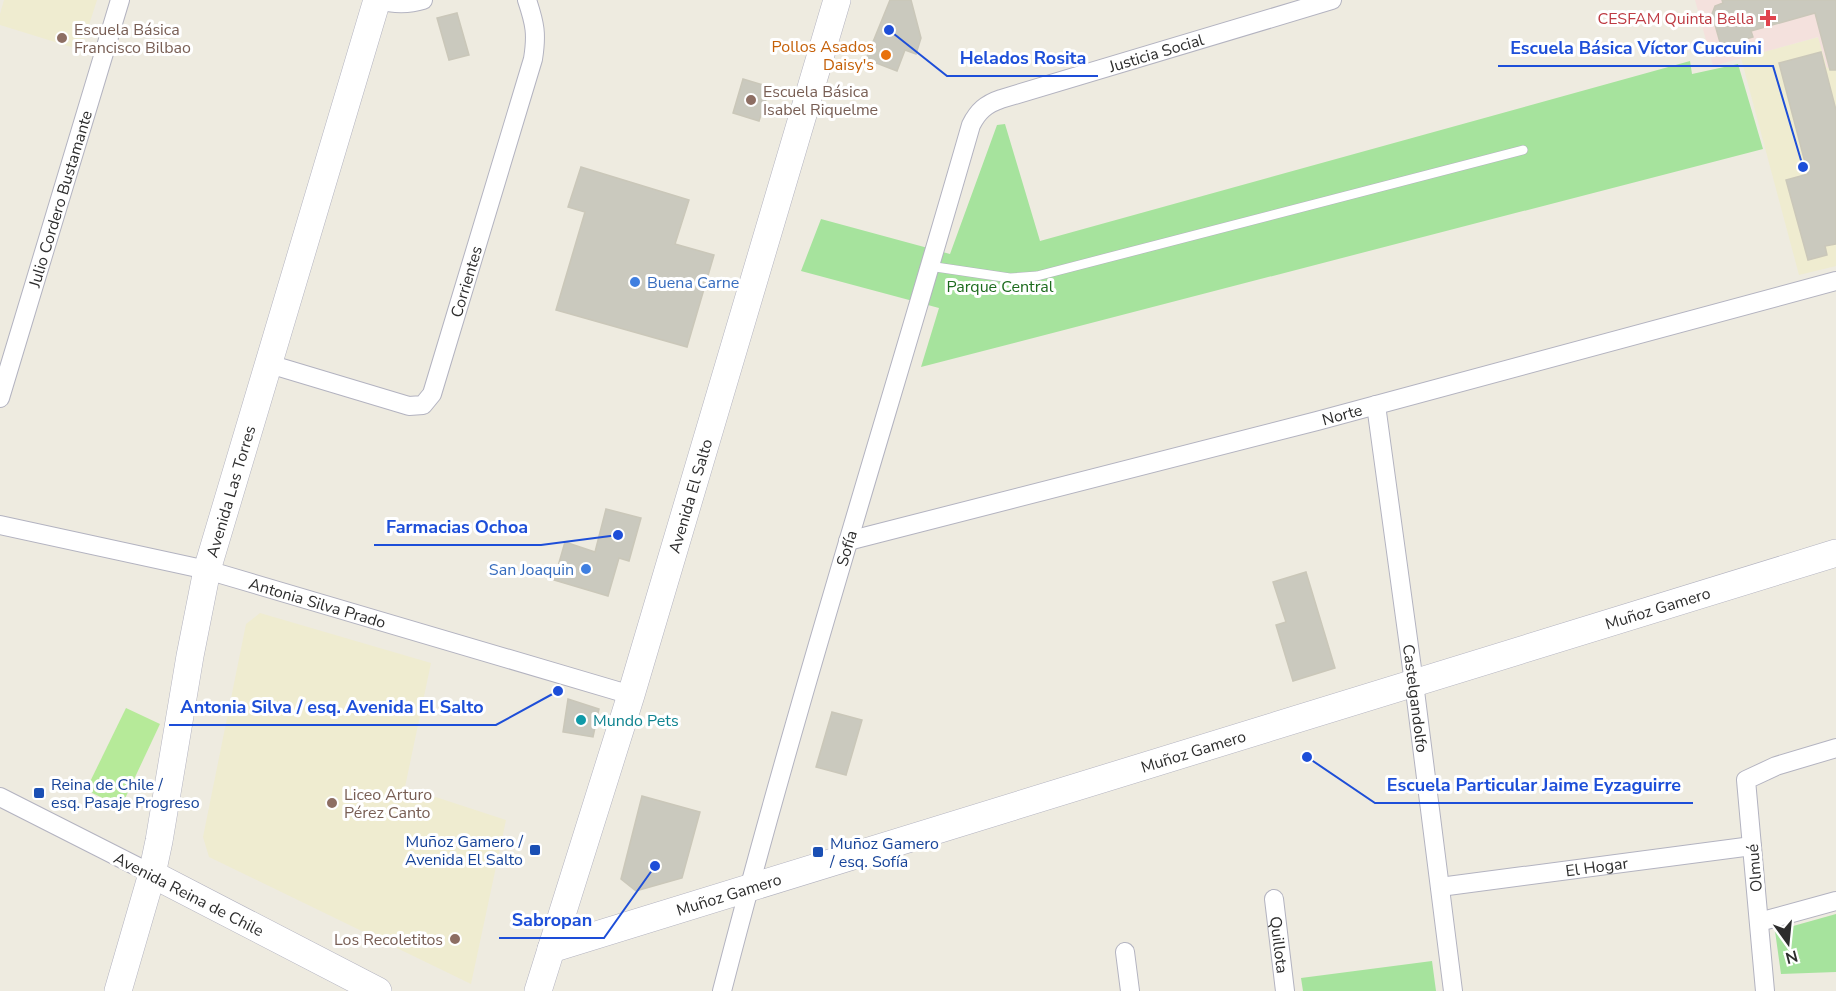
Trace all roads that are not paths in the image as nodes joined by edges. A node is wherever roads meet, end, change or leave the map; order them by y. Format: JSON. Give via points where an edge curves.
{"nodes":[{"id":1,"x":120,"y":0,"type":"edge"},
{"id":2,"x":377,"y":0,"type":"edge"},
{"id":3,"x":423,"y":0,"type":"edge"},
{"id":4,"x":527,"y":0,"type":"edge"},
{"id":5,"x":837,"y":0,"type":"edge"},
{"id":6,"x":1332,"y":0,"type":"edge"},
{"id":7,"x":981,"y":108,"type":"joint"},
{"id":8,"x":1523,"y":150,"type":"dead end"},
{"id":9,"x":929,"y":266,"type":"junction"},
{"id":10,"x":1836,"y":281,"type":"edge"},
{"id":11,"x":269,"y":364,"type":"junction"},
{"id":12,"x":0,"y":398,"type":"edge"},
{"id":13,"x":1376,"y":405,"type":"junction"},
{"id":14,"x":0,"y":525,"type":"edge"},
{"id":15,"x":848,"y":541,"type":"junction"},
{"id":16,"x":1836,"y":554,"type":"edge"},
{"id":17,"x":207,"y":570,"type":"junction"},
{"id":18,"x":1414,"y":683,"type":"junction"},
{"id":19,"x":631,"y":695,"type":"junction"},
{"id":20,"x":1836,"y":748,"type":"edge"},
{"id":21,"x":0,"y":797,"type":"edge"},
{"id":22,"x":1752,"y":846,"type":"junction"},
{"id":23,"x":152,"y":874,"type":"junction"},
{"id":24,"x":1440,"y":887,"type":"junction"},
{"id":25,"x":748,"y":889,"type":"junction"},
{"id":26,"x":1274,"y":899,"type":"dead end"},
{"id":27,"x":1836,"y":901,"type":"edge"},
{"id":28,"x":1759,"y":922,"type":"junction"},
{"id":29,"x":551,"y":950,"type":"junction"},
{"id":30,"x":1125,"y":952,"type":"dead end"},
{"id":31,"x":118,"y":991,"type":"edge"},
{"id":32,"x":378,"y":991,"type":"edge"},
{"id":33,"x":538,"y":991,"type":"edge"},
{"id":34,"x":722,"y":991,"type":"edge"},
{"id":35,"x":1130,"y":991,"type":"edge"},
{"id":36,"x":1285,"y":991,"type":"edge"},
{"id":37,"x":1453,"y":991,"type":"edge"},
{"id":38,"x":1765,"y":991,"type":"edge"}],
"edges":[{"from":1,"to":12,"type":"street","name":"Julio Cordero Bustamante"},
{"from":2,"to":3,"type":"street","via":[[392,4]]},
{"from":2,"to":11,"type":"street","name":"Avenida Las Torres"},
{"from":4,"to":11,"type":"street","name":"Corrientes","via":[[536,39],[533,59],[432,394],[423,405],[409,406]]},
{"from":5,"to":19,"type":"street","name":"Avenida El Salto"},
{"from":6,"to":7,"type":"street","name":"Justicia Social"},
{"from":7,"to":9,"type":"street","name":"Sofía","via":[[971,125]]},
{"from":8,"to":9,"type":"lane","via":[[1037,276],[1010,278]]},
{"from":9,"to":15,"type":"street","name":"Sofía"},
{"from":10,"to":13,"type":"street","name":"Norte"},
{"from":11,"to":17,"type":"street","name":"Avenida Las Torres"},
{"from":13,"to":15,"type":"street","name":"Norte"},
{"from":13,"to":18,"type":"street","name":"Castelgandolfo"},
{"from":14,"to":17,"type":"street","name":"Antonia Silva Prado"},
{"from":15,"to":25,"type":"street","name":"Sofía"},
{"from":16,"to":18,"type":"street","name":"Muñoz Gamero"},
{"from":17,"to":19,"type":"street","name":"Antonia Silva Prado"},
{"from":17,"to":23,"type":"street","name":"Avenida Las Torres"},
{"from":18,"to":24,"type":"street","name":"Castelgandolfo"},
{"from":18,"to":25,"type":"street","name":"Muñoz Gamero"},
{"from":19,"to":29,"type":"street","name":"Avenida El Salto"},
{"from":20,"to":22,"type":"street","name":"Olmué","via":[[1776,766],[1746,780]]},
{"from":21,"to":23,"type":"street","name":"Avenida Reina de Chile"},
{"from":22,"to":24,"type":"street","name":"El Hogar"},
{"from":22,"to":28,"type":"street","name":"Olmué"},
{"from":23,"to":31,"type":"street","name":"Avenida Las Torres"},
{"from":23,"to":32,"type":"street","name":"Avenida Reina de Chile"},
{"from":24,"to":37,"type":"street","name":"Castelgandolfo"},
{"from":25,"to":29,"type":"street","name":"Muñoz Gamero"},
{"from":25,"to":34,"type":"street","name":"Sofía"},
{"from":26,"to":36,"type":"street","name":"Quillota"},
{"from":27,"to":28,"type":"street"},
{"from":28,"to":38,"type":"street","name":"Olmué"},
{"from":29,"to":33,"type":"street","name":"Avenida El Salto"},
{"from":30,"to":35,"type":"street"}]}
